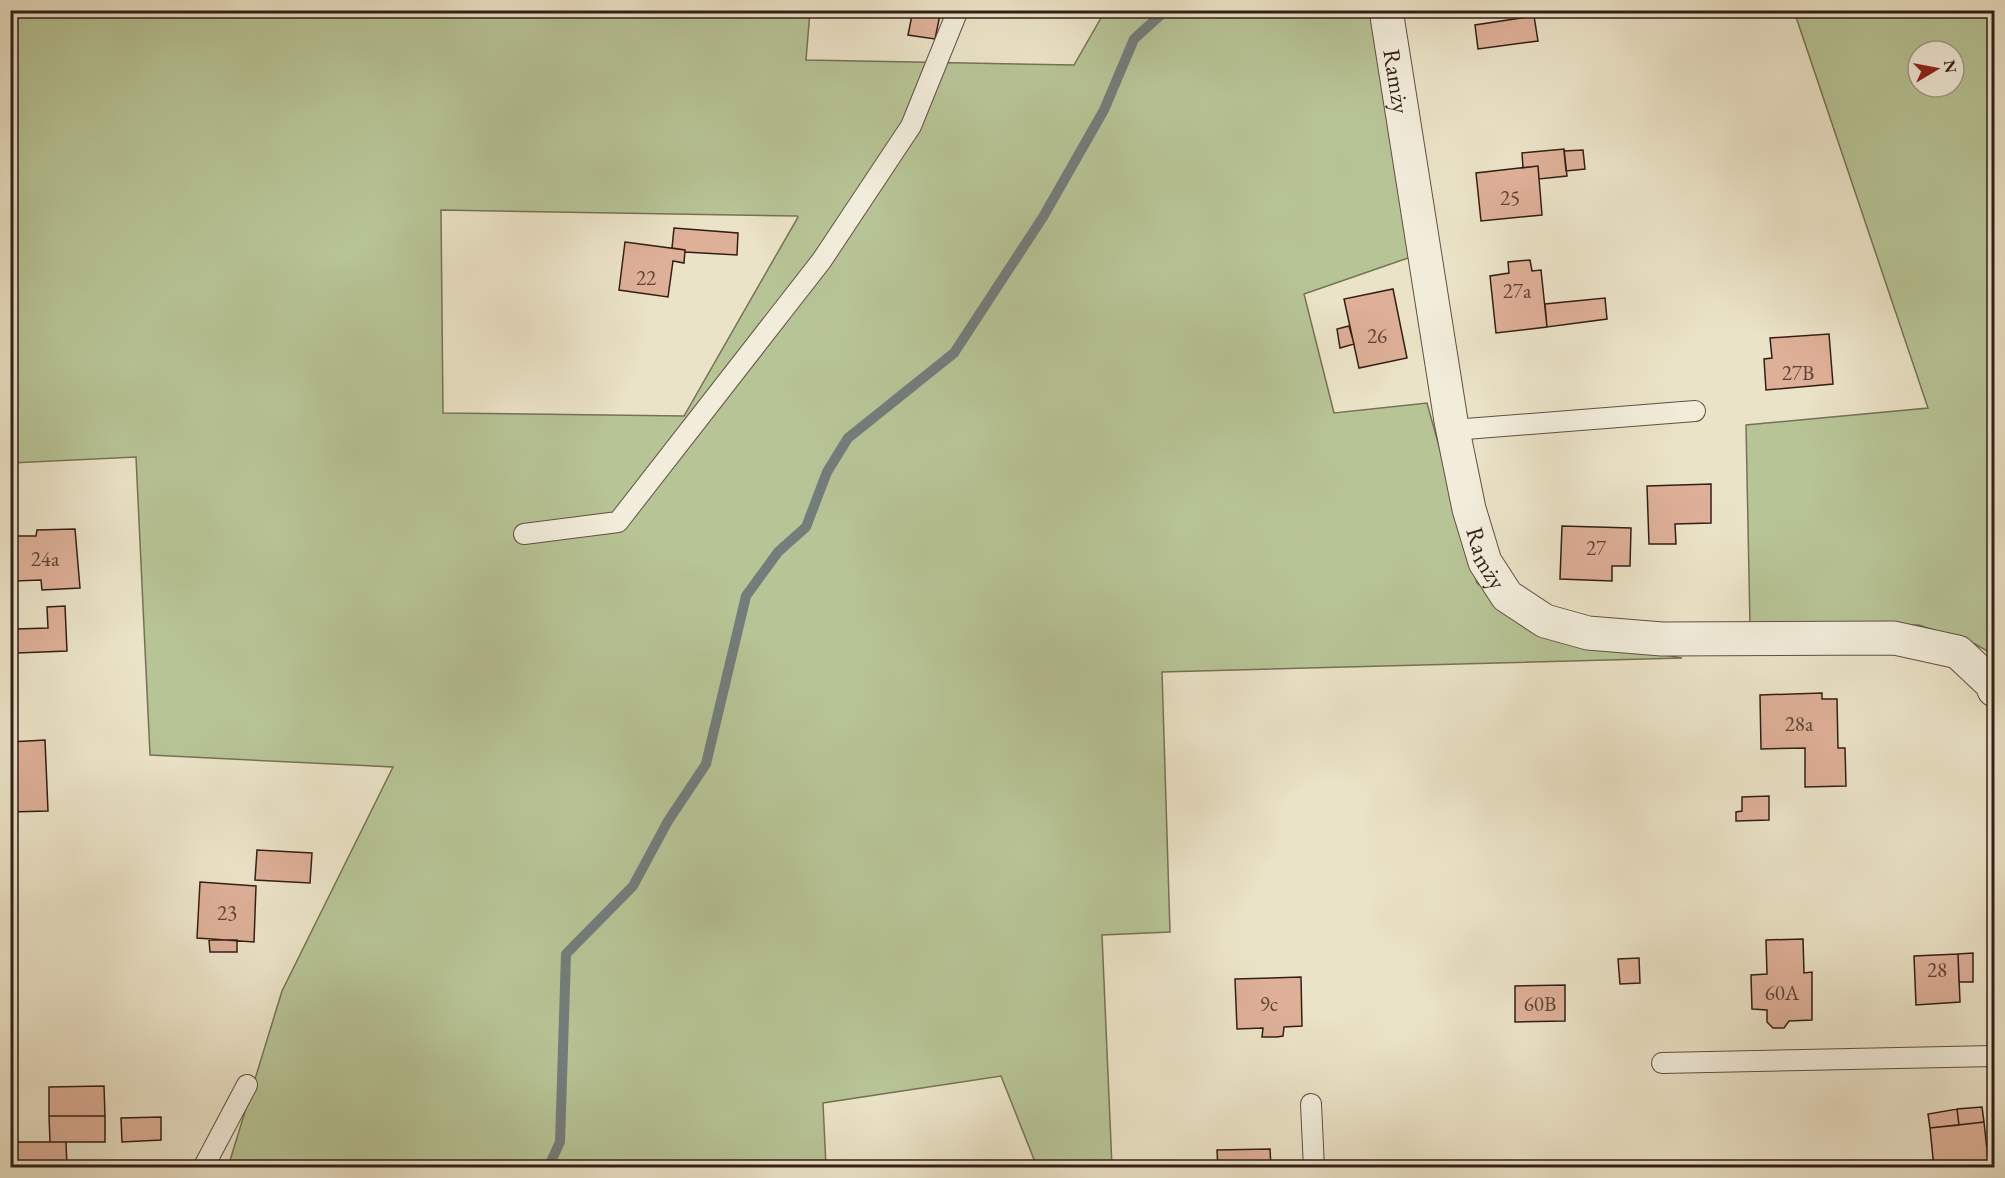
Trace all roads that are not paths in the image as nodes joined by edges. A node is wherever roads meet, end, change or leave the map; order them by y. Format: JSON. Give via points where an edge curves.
{"nodes":[{"id":1,"x":958,"y":10,"type":"edge"},
{"id":2,"x":1386,"y":10,"type":"edge"},
{"id":3,"x":1695,"y":411,"type":"dead end"},
{"id":4,"x":1453,"y":430,"type":"junction"},
{"id":5,"x":524,"y":534,"type":"dead end"},
{"id":6,"x":1995,"y":690,"type":"edge"},
{"id":7,"x":1995,"y":1056,"type":"edge"},
{"id":8,"x":1662,"y":1063,"type":"dead end"},
{"id":9,"x":247,"y":1085,"type":"dead end"},
{"id":10,"x":1311,"y":1104,"type":"dead end"},
{"id":11,"x":203,"y":1167,"type":"edge"},
{"id":12,"x":1314,"y":1167,"type":"edge"}],
"edges":[{"from":1,"to":5,"type":"lane","via":[[905,136],[822,260],[618,522]]},
{"from":2,"to":4,"type":"street","name":"Ramży"},
{"from":3,"to":4,"type":"lane"},
{"from":4,"to":6,"type":"street","name":"Ramży","via":[[1485,562],[1507,596],[1545,621],[1588,633],[1662,639],[1894,638],[1958,652]]},
{"from":7,"to":8,"type":"lane"},
{"from":9,"to":11,"type":"lane"},
{"from":10,"to":12,"type":"lane"}]}
